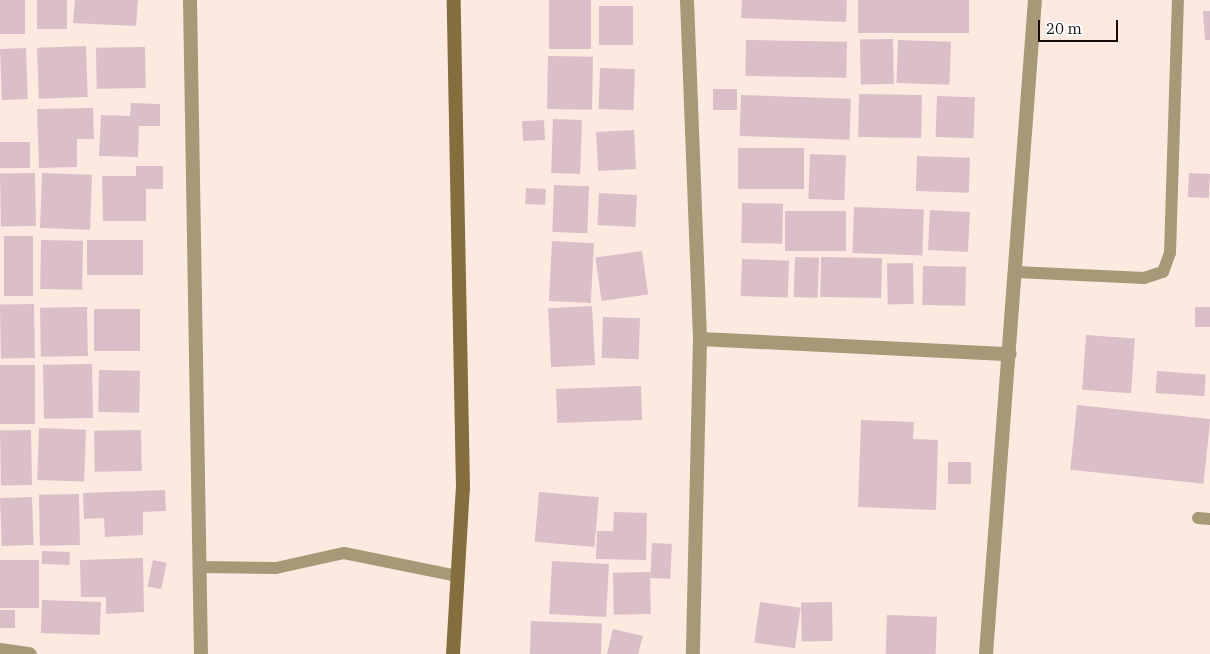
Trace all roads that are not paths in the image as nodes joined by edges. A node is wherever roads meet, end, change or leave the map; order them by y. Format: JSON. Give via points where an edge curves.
{"nodes":[{"id":1,"x":190,"y":0,"type":"edge"},
{"id":2,"x":454,"y":0,"type":"edge"},
{"id":3,"x":687,"y":0,"type":"edge"},
{"id":4,"x":1035,"y":0,"type":"edge"},
{"id":5,"x":1178,"y":0,"type":"edge"},
{"id":6,"x":1016,"y":272,"type":"junction"},
{"id":7,"x":700,"y":339,"type":"junction"},
{"id":8,"x":1010,"y":354,"type":"junction"},
{"id":9,"x":199,"y":567,"type":"junction"},
{"id":10,"x":457,"y":576,"type":"junction"},
{"id":11,"x":0,"y":650,"type":"edge"},
{"id":12,"x":30,"y":654,"type":"edge"},
{"id":13,"x":202,"y":654,"type":"edge"},
{"id":14,"x":452,"y":654,"type":"edge"},
{"id":15,"x":692,"y":654,"type":"edge"},
{"id":16,"x":986,"y":654,"type":"edge"}],
"edges":[{"from":1,"to":9,"type":"street"},
{"from":2,"to":10,"type":"main road","via":[[463,488]]},
{"from":3,"to":7,"type":"street"},
{"from":4,"to":6,"type":"street"},
{"from":5,"to":6,"type":"lane","via":[[1170,253],[1163,272],[1144,278]]},
{"from":6,"to":8,"type":"street"},
{"from":7,"to":8,"type":"street"},
{"from":7,"to":15,"type":"street"},
{"from":8,"to":16,"type":"street"},
{"from":9,"to":10,"type":"lane","via":[[276,568],[351,554]]},
{"from":9,"to":13,"type":"street"},
{"from":10,"to":14,"type":"main road"},
{"from":11,"to":12,"type":"street"}]}
